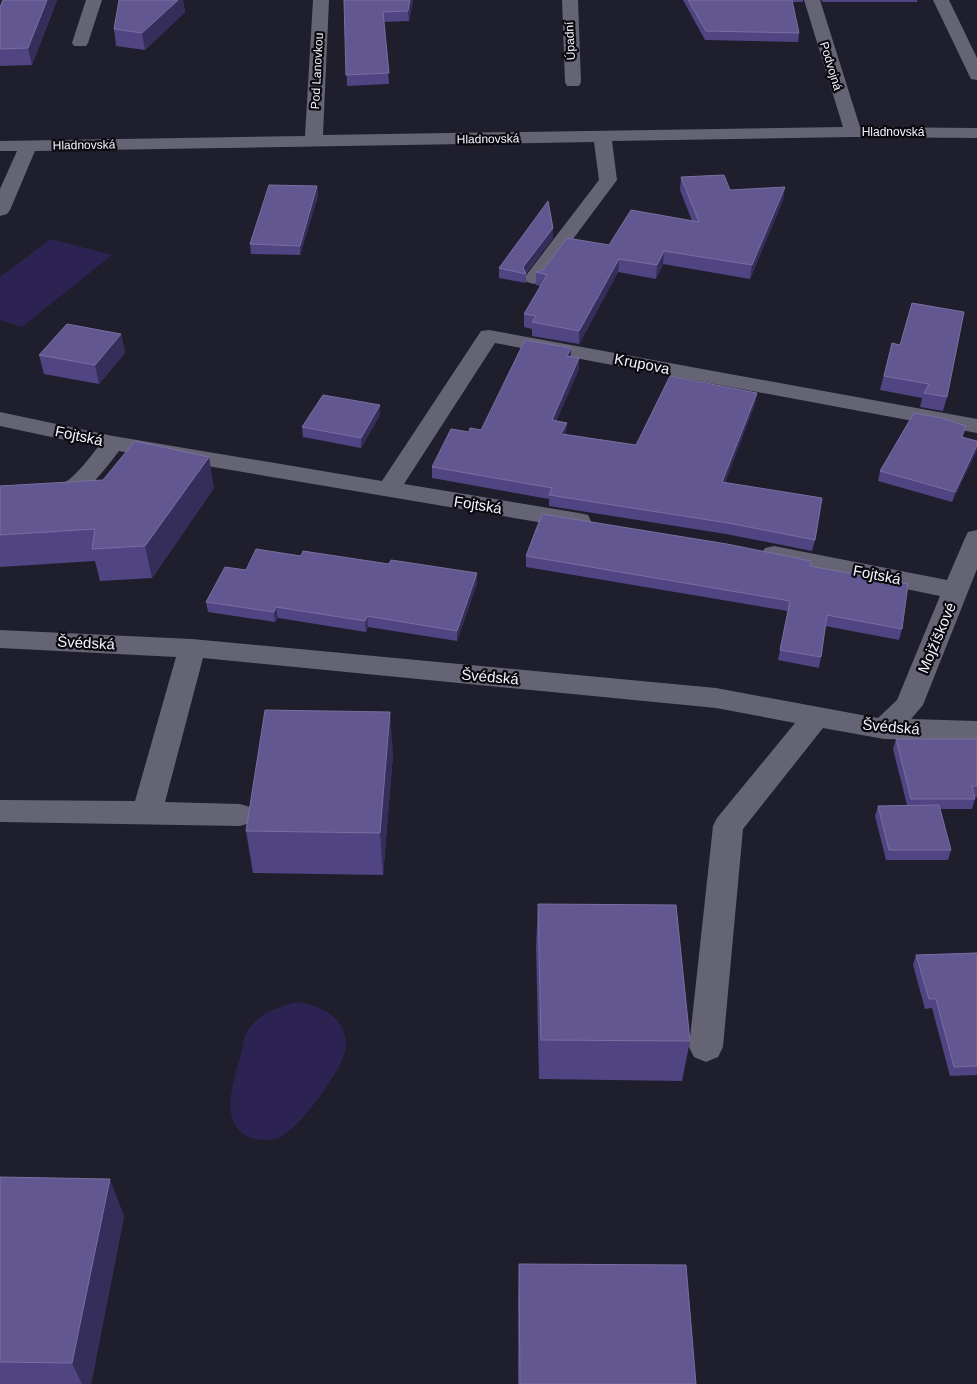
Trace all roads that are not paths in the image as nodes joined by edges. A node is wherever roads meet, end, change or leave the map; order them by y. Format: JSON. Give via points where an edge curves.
{"nodes":[{"id":1,"x":94,"y":0,"type":"edge"},
{"id":2,"x":321,"y":0,"type":"edge"},
{"id":3,"x":570,"y":0,"type":"edge"},
{"id":4,"x":812,"y":0,"type":"edge"},
{"id":5,"x":940,"y":0,"type":"edge"},
{"id":6,"x":80,"y":43,"type":"dead end"},
{"id":7,"x":977,"y":74,"type":"edge"},
{"id":8,"x":573,"y":82,"type":"dead end"},
{"id":9,"x":853,"y":132,"type":"junction"},
{"id":10,"x":977,"y":133,"type":"edge"},
{"id":11,"x":602,"y":136,"type":"junction"},
{"id":12,"x":314,"y":142,"type":"junction"},
{"id":13,"x":29,"y":145,"type":"junction"},
{"id":14,"x":0,"y":146,"type":"edge"},
{"id":15,"x":0,"y":210,"type":"edge"},
{"id":16,"x":534,"y":278,"type":"edge"},
{"id":17,"x":0,"y":420,"type":"edge"},
{"id":18,"x":977,"y":426,"type":"edge"},
{"id":19,"x":113,"y":443,"type":"junction"},
{"id":20,"x":388,"y":490,"type":"junction"},
{"id":21,"x":0,"y":502,"type":"edge"},
{"id":22,"x":600,"y":524,"type":"edge"},
{"id":23,"x":977,"y":538,"type":"edge"},
{"id":24,"x":755,"y":550,"type":"edge"},
{"id":25,"x":957,"y":591,"type":"junction"},
{"id":26,"x":0,"y":639,"type":"edge"},
{"id":27,"x":192,"y":648,"type":"junction"},
{"id":28,"x":816,"y":717,"type":"junction"},
{"id":29,"x":884,"y":729,"type":"junction"},
{"id":30,"x":977,"y":732,"type":"edge"},
{"id":31,"x":0,"y":811,"type":"edge"},
{"id":32,"x":147,"y":813,"type":"junction"},
{"id":33,"x":240,"y":815,"type":"dead end"},
{"id":34,"x":706,"y":1047,"type":"dead end"}],
"edges":[{"from":1,"to":6,"type":"street"},
{"from":2,"to":12,"type":"street","name":"Pod Lanovkou"},
{"from":3,"to":8,"type":"street","name":"Úpadní"},
{"from":4,"to":9,"type":"street","name":"Podvojná"},
{"from":5,"to":7,"type":"street"},
{"from":9,"to":10,"type":"street","name":"Hladnovská"},
{"from":9,"to":11,"type":"street","name":"Hladnovská"},
{"from":11,"to":12,"type":"street","name":"Hladnovská"},
{"from":11,"to":16,"type":"street","via":[[608,180]]},
{"from":12,"to":13,"type":"street","name":"Hladnovská"},
{"from":13,"to":14,"type":"street","name":"Hladnovská"},
{"from":13,"to":15,"type":"street"},
{"from":17,"to":19,"type":"street","name":"Fojtská"},
{"from":18,"to":20,"type":"street","name":"Krupova","via":[[489,336]]},
{"from":19,"to":20,"type":"street","name":"Fojtská"},
{"from":19,"to":21,"type":"street","via":[[82,482],[58,497]]},
{"from":20,"to":22,"type":"street","name":"Fojtská"},
{"from":23,"to":25,"type":"street","name":"Mojžíškové"},
{"from":24,"to":25,"type":"street","name":"Fojtská"},
{"from":25,"to":29,"type":"street","name":"Mojžíškové","via":[[909,705]]},
{"from":26,"to":27,"type":"street","name":"Švédská"},
{"from":27,"to":28,"type":"street","name":"Švédská","via":[[716,698]]},
{"from":27,"to":32,"type":"street"},
{"from":28,"to":29,"type":"street","name":"Švédská"},
{"from":28,"to":34,"type":"street","via":[[728,826]]},
{"from":29,"to":30,"type":"street","name":"Švédská"},
{"from":31,"to":32,"type":"street"},
{"from":32,"to":33,"type":"street"}]}
